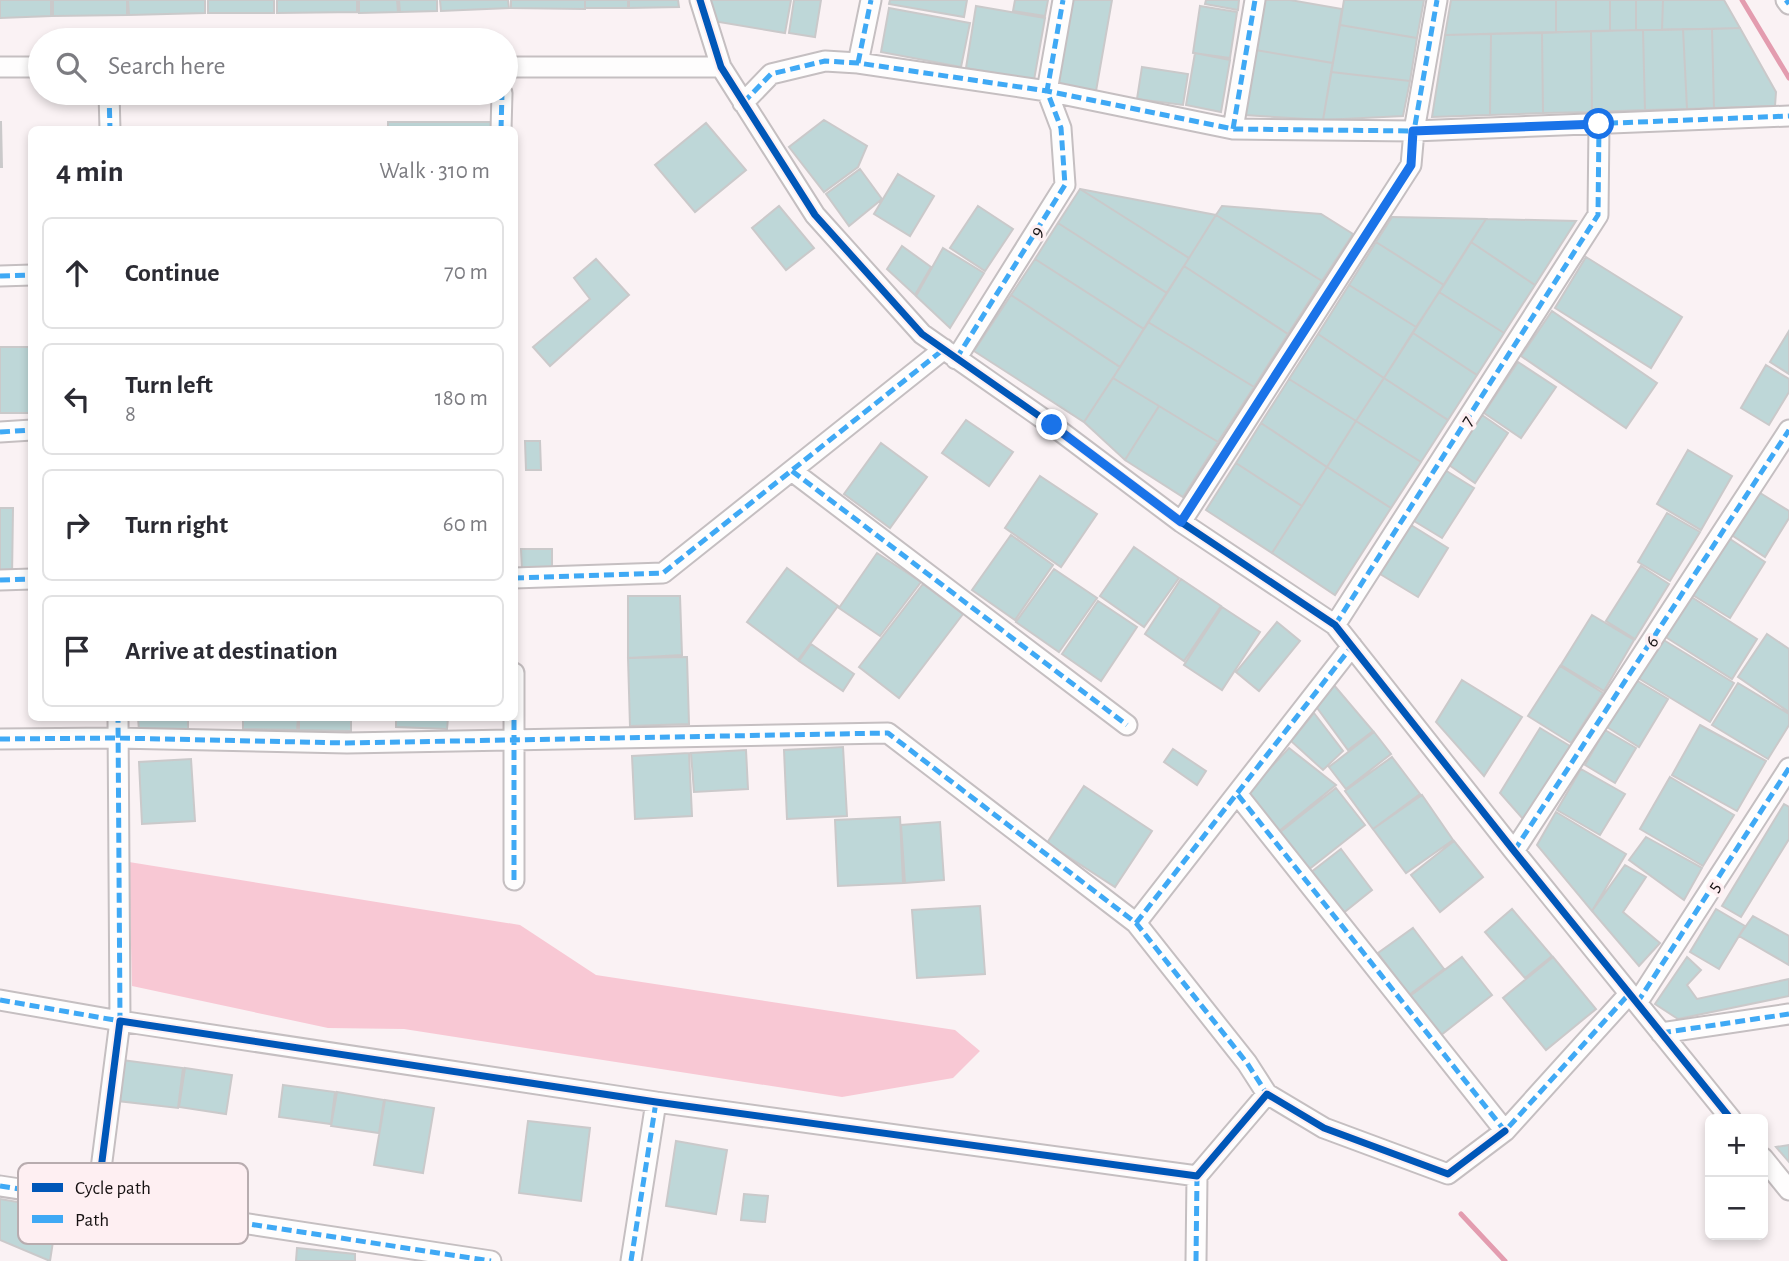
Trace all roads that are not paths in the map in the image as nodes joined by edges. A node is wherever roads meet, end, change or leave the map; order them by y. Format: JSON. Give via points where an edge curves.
{"nodes":[{"id":1,"x":700,"y":0,"type":"edge"},
{"id":2,"x":871,"y":0,"type":"edge"},
{"id":3,"x":1063,"y":0,"type":"edge"},
{"id":4,"x":1255,"y":0,"type":"edge"},
{"id":5,"x":1437,"y":0,"type":"edge"},
{"id":6,"x":1786,"y":0,"type":"edge"},
{"id":7,"x":1789,"y":4,"type":"edge"},
{"id":8,"x":859,"y":63,"type":"junction"},
{"id":9,"x":0,"y":67,"type":"edge"},
{"id":10,"x":28,"y":67,"type":"edge"},
{"id":11,"x":518,"y":67,"type":"edge"},
{"id":12,"x":721,"y":67,"type":"junction"},
{"id":13,"x":1046,"y":91,"type":"junction"},
{"id":14,"x":743,"y":103,"type":"junction"},
{"id":15,"x":109,"y":105,"type":"edge"},
{"id":16,"x":502,"y":105,"type":"edge"},
{"id":17,"x":1788,"y":117,"type":"edge"},
{"id":18,"x":1599,"y":124,"type":"junction"},
{"id":19,"x":110,"y":126,"type":"edge"},
{"id":20,"x":502,"y":126,"type":"edge"},
{"id":21,"x":1233,"y":129,"type":"junction"},
{"id":22,"x":1413,"y":131,"type":"junction"},
{"id":23,"x":28,"y":275,"type":"edge"},
{"id":24,"x":0,"y":276,"type":"edge"},
{"id":25,"x":950,"y":354,"type":"junction"},
{"id":26,"x":28,"y":430,"type":"edge"},
{"id":27,"x":1789,"y":430,"type":"edge"},
{"id":28,"x":0,"y":432,"type":"edge"},
{"id":29,"x":792,"y":471,"type":"junction"},
{"id":30,"x":1181,"y":522,"type":"junction"},
{"id":31,"x":518,"y":578,"type":"edge"},
{"id":32,"x":28,"y":579,"type":"edge"},
{"id":33,"x":0,"y":580,"type":"edge"},
{"id":34,"x":1335,"y":625,"type":"junction"},
{"id":35,"x":1352,"y":646,"type":"junction"},
{"id":36,"x":118,"y":721,"type":"edge"},
{"id":37,"x":515,"y":721,"type":"edge"},
{"id":38,"x":1126,"y":725,"type":"dead end"},
{"id":39,"x":117,"y":737,"type":"junction"},
{"id":40,"x":0,"y":738,"type":"edge"},
{"id":41,"x":515,"y":740,"type":"junction"},
{"id":42,"x":1789,"y":768,"type":"edge"},
{"id":43,"x":1238,"y":795,"type":"junction"},
{"id":44,"x":1514,"y":851,"type":"junction"},
{"id":45,"x":514,"y":880,"type":"dead end"},
{"id":46,"x":1136,"y":923,"type":"junction"},
{"id":47,"x":1633,"y":998,"type":"junction"},
{"id":48,"x":0,"y":1000,"type":"edge"},
{"id":49,"x":1789,"y":1014,"type":"edge"},
{"id":50,"x":120,"y":1021,"type":"junction"},
{"id":51,"x":1661,"y":1033,"type":"junction"},
{"id":52,"x":1268,"y":1094,"type":"junction"},
{"id":53,"x":656,"y":1102,"type":"junction"},
{"id":54,"x":1727,"y":1114,"type":"edge"},
{"id":55,"x":1505,"y":1131,"type":"junction"},
{"id":56,"x":102,"y":1163,"type":"edge"},
{"id":57,"x":1768,"y":1164,"type":"edge"},
{"id":58,"x":1197,"y":1176,"type":"junction"},
{"id":59,"x":0,"y":1186,"type":"edge"},
{"id":60,"x":18,"y":1189,"type":"edge"},
{"id":61,"x":1789,"y":1190,"type":"edge"},
{"id":62,"x":248,"y":1223,"type":"edge"},
{"id":63,"x":491,"y":1261,"type":"edge"},
{"id":64,"x":631,"y":1261,"type":"edge"},
{"id":65,"x":1196,"y":1261,"type":"edge"}],
"edges":[{"from":1,"to":12,"type":"street"},
{"from":2,"to":8,"type":"street"},
{"from":3,"to":13,"type":"street"},
{"from":4,"to":21,"type":"street"},
{"from":5,"to":22,"type":"street"},
{"from":6,"to":7,"type":"street"},
{"from":8,"to":13,"type":"street"},
{"from":8,"to":14,"type":"street","via":[[825,61],[771,74]]},
{"from":9,"to":10,"type":"street"},
{"from":11,"to":12,"type":"street"},
{"from":12,"to":14,"type":"street"},
{"from":13,"to":21,"type":"street"},
{"from":13,"to":25,"type":"street","name":"9","via":[[1061,128],[1065,185]]},
{"from":14,"to":25,"type":"street","via":[[815,215],[922,334]]},
{"from":15,"to":19,"type":"street"},
{"from":16,"to":20,"type":"street"},
{"from":17,"to":18,"type":"street"},
{"from":18,"to":22,"type":"street"},
{"from":18,"to":34,"type":"street","name":"7","via":[[1598,215]]},
{"from":21,"to":22,"type":"street"},
{"from":22,"to":30,"type":"street","via":[[1411,165]]},
{"from":23,"to":24,"type":"street"},
{"from":25,"to":29,"type":"street","name":"9"},
{"from":25,"to":30,"type":"street"},
{"from":26,"to":28,"type":"street"},
{"from":27,"to":44,"type":"street","name":"6"},
{"from":29,"to":31,"type":"street","name":"9","via":[[663,573]]},
{"from":29,"to":38,"type":"street"},
{"from":30,"to":34,"type":"street"},
{"from":32,"to":33,"type":"street"},
{"from":34,"to":35,"type":"street"},
{"from":35,"to":43,"type":"street"},
{"from":35,"to":44,"type":"street"},
{"from":36,"to":39,"type":"street"},
{"from":37,"to":41,"type":"street"},
{"from":39,"to":40,"type":"street"},
{"from":39,"to":41,"type":"street","via":[[347,743]]},
{"from":39,"to":50,"type":"street"},
{"from":41,"to":45,"type":"street"},
{"from":41,"to":46,"type":"street","via":[[888,733]]},
{"from":42,"to":47,"type":"street","name":"5"},
{"from":43,"to":46,"type":"street"},
{"from":43,"to":55,"type":"street"},
{"from":44,"to":47,"type":"street"},
{"from":46,"to":52,"type":"street"},
{"from":47,"to":51,"type":"street"},
{"from":47,"to":55,"type":"street","name":"5"},
{"from":48,"to":50,"type":"street"},
{"from":49,"to":51,"type":"street"},
{"from":50,"to":53,"type":"street"},
{"from":50,"to":56,"type":"street"},
{"from":51,"to":54,"type":"street"},
{"from":52,"to":55,"type":"street","name":"5","via":[[1324,1128],[1448,1174]]},
{"from":52,"to":58,"type":"street"},
{"from":53,"to":58,"type":"street"},
{"from":53,"to":64,"type":"street"},
{"from":57,"to":61,"type":"street"},
{"from":58,"to":65,"type":"street"},
{"from":59,"to":60,"type":"street"},
{"from":62,"to":63,"type":"street"}]}
